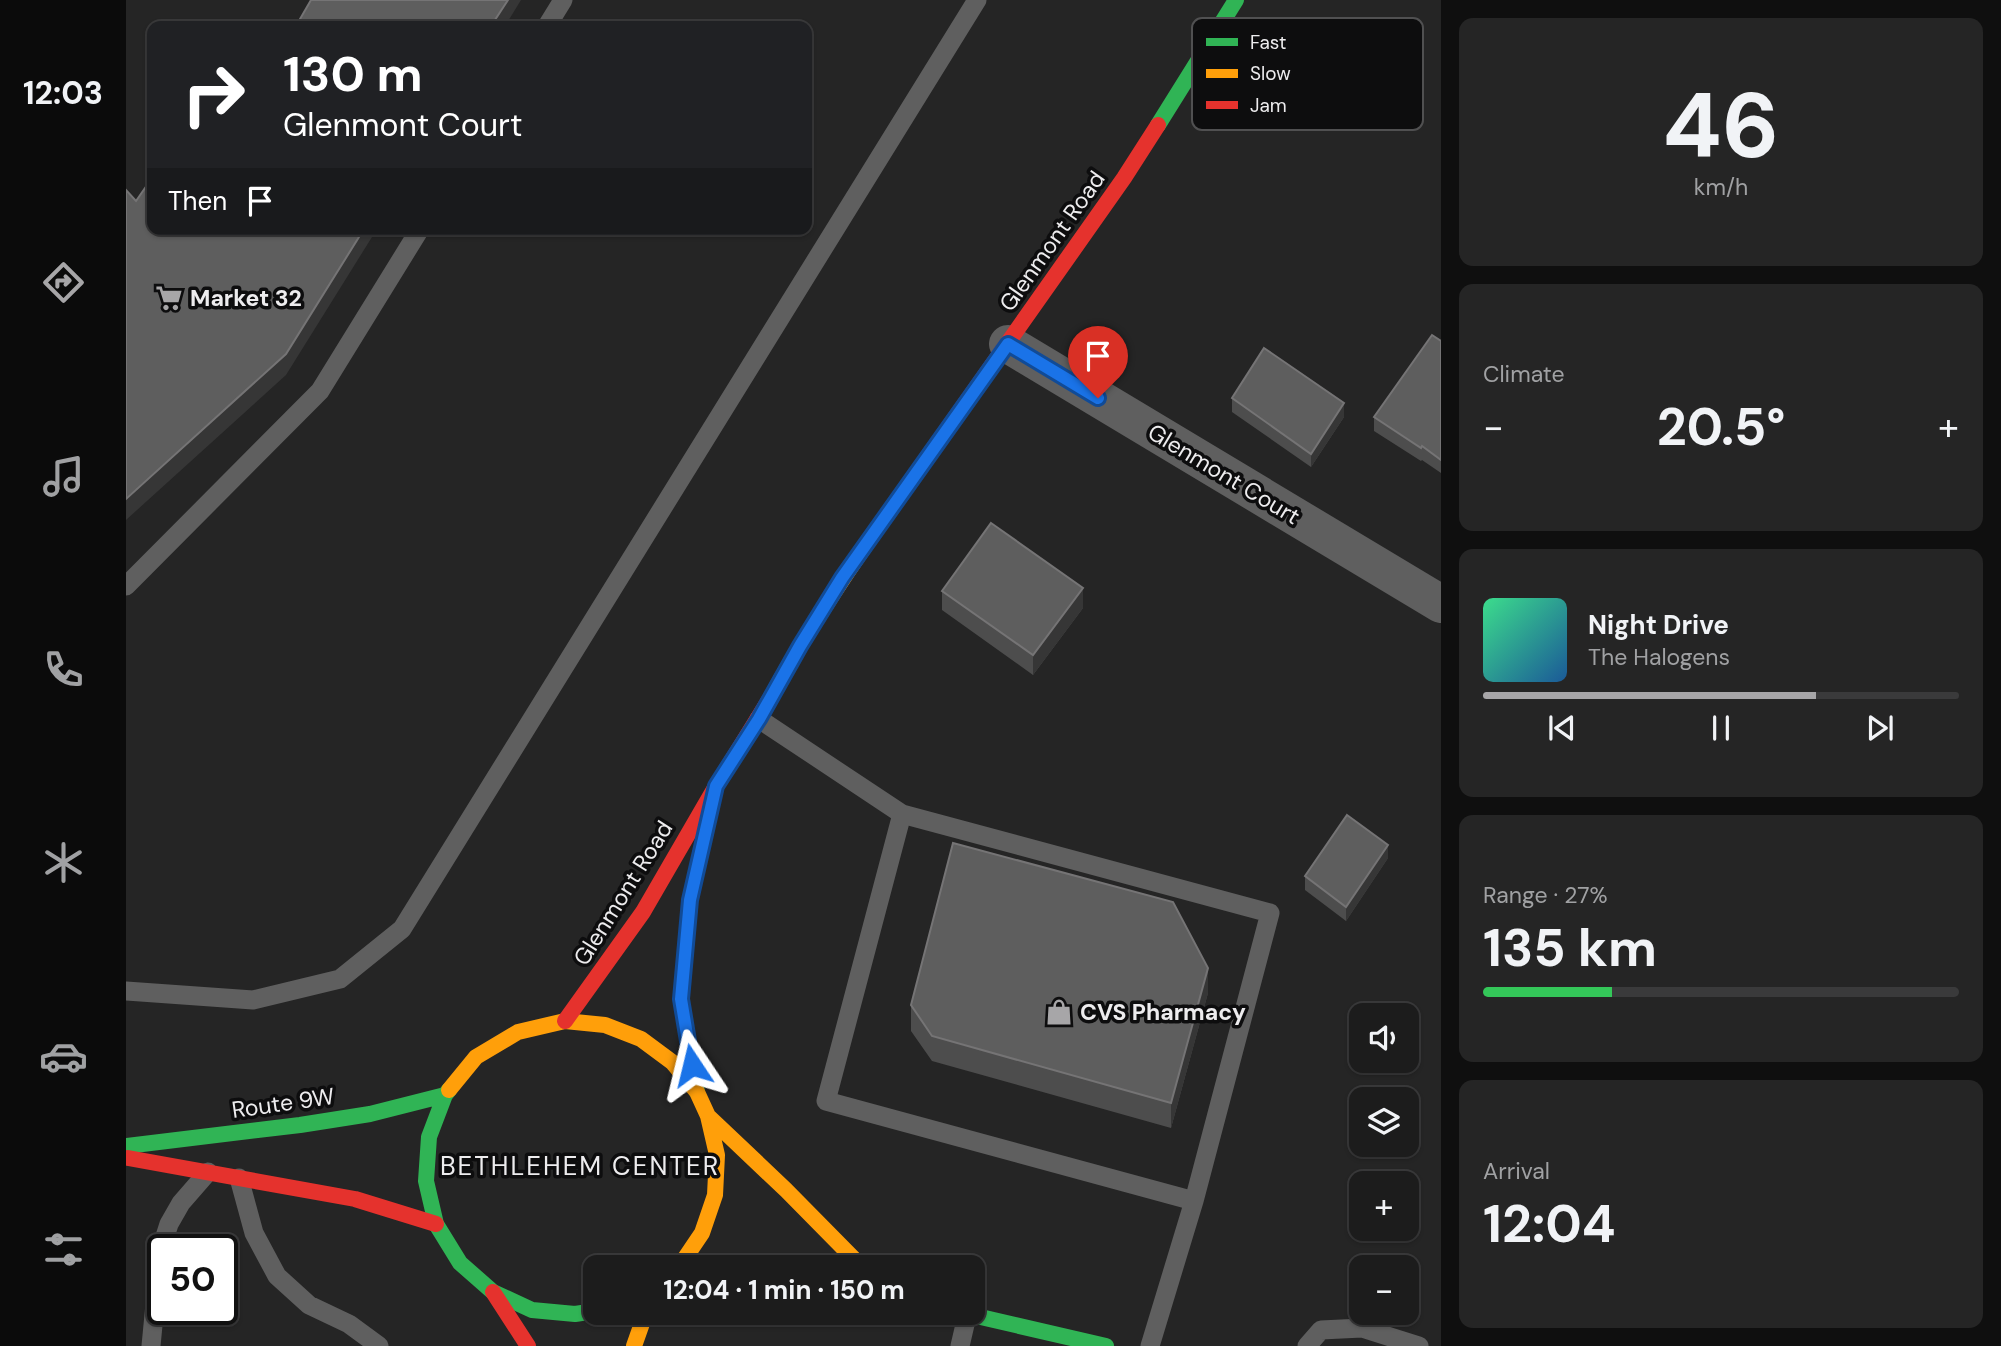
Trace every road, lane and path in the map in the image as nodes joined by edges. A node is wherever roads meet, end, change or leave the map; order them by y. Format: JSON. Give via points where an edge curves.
{"nodes":[{"id":1,"x":563,"y":0,"type":"edge"},
{"id":2,"x":977,"y":0,"type":"edge"},
{"id":3,"x":1236,"y":0,"type":"edge"},
{"id":4,"x":1225,"y":18,"type":"edge"},
{"id":5,"x":550,"y":21,"type":"edge"},
{"id":6,"x":1192,"y":70,"type":"edge"},
{"id":7,"x":416,"y":235,"type":"edge"},
{"id":8,"x":1008,"y":344,"type":"junction"},
{"id":9,"x":126,"y":586,"type":"edge"},
{"id":10,"x":1441,"y":604,"type":"edge"},
{"id":11,"x":759,"y":719,"type":"junction"},
{"id":12,"x":716,"y":786,"type":"junction"},
{"id":13,"x":902,"y":814,"type":"junction"},
{"id":14,"x":126,"y":991,"type":"edge"},
{"id":15,"x":565,"y":1021,"type":"junction"},
{"id":16,"x":696,"y":1092,"type":"junction"},
{"id":17,"x":445,"y":1095,"type":"junction"},
{"id":18,"x":708,"y":1116,"type":"junction"},
{"id":19,"x":126,"y":1146,"type":"edge"},
{"id":20,"x":126,"y":1158,"type":"edge"},
{"id":21,"x":208,"y":1172,"type":"junction"},
{"id":22,"x":239,"y":1178,"type":"junction"},
{"id":23,"x":1194,"y":1201,"type":"junction"},
{"id":24,"x":436,"y":1224,"type":"junction"},
{"id":25,"x":688,"y":1255,"type":"edge"},
{"id":26,"x":850,"y":1255,"type":"edge"},
{"id":27,"x":493,"y":1292,"type":"junction"},
{"id":28,"x":583,"y":1313,"type":"edge"},
{"id":29,"x":985,"y":1319,"type":"edge"},
{"id":30,"x":641,"y":1325,"type":"edge"},
{"id":31,"x":962,"y":1325,"type":"edge"},
{"id":32,"x":151,"y":1346,"type":"edge"},
{"id":33,"x":379,"y":1346,"type":"edge"},
{"id":34,"x":528,"y":1346,"type":"edge"},
{"id":35,"x":634,"y":1346,"type":"edge"},
{"id":36,"x":960,"y":1346,"type":"edge"},
{"id":37,"x":1105,"y":1346,"type":"edge"},
{"id":38,"x":1150,"y":1346,"type":"edge"},
{"id":39,"x":1307,"y":1346,"type":"edge"},
{"id":40,"x":1419,"y":1346,"type":"edge"}],
"edges":[{"from":1,"to":5,"type":"lane"},
{"from":2,"to":14,"type":"lane","via":[[402,929],[340,979],[253,1000]]},
{"from":3,"to":4,"type":"main road","name":"Glenmont Road"},
{"from":6,"to":8,"type":"main road","name":"Glenmont Road","via":[[1124,178]]},
{"from":7,"to":9,"type":"lane","via":[[320,391]]},
{"from":8,"to":10,"type":"street","name":"Glenmont Court"},
{"from":8,"to":11,"type":"main road","name":"Glenmont Road","via":[[842,578]]},
{"from":11,"to":12,"type":"main road","name":"Glenmont Road"},
{"from":11,"to":13,"type":"lane"},
{"from":12,"to":15,"type":"main road","name":"Glenmont Road","via":[[643,912]]},
{"from":12,"to":16,"type":"main road","name":"Glenmont Road","via":[[690,900],[681,999]]},
{"from":13,"to":23,"type":"lane","via":[[1270,913]]},
{"from":13,"to":23,"type":"lane","via":[[825,1101]]},
{"from":15,"to":16,"type":"main road","via":[[605,1026],[641,1039],[672,1062]]},
{"from":15,"to":17,"type":"main road","via":[[518,1032],[476,1057]]},
{"from":16,"to":18,"type":"main road"},
{"from":17,"to":19,"type":"main road","name":"Route 9W","via":[[370,1114]]},
{"from":17,"to":24,"type":"main road","via":[[429,1136],[426,1181]]},
{"from":18,"to":25,"type":"main road","via":[[717,1155],[715,1195],[702,1233]]},
{"from":18,"to":26,"type":"main road"},
{"from":20,"to":21,"type":"main road"},
{"from":21,"to":22,"type":"main road"},
{"from":21,"to":32,"type":"lane","via":[[169,1224],[160,1252]]},
{"from":22,"to":24,"type":"main road","via":[[355,1199]]},
{"from":22,"to":33,"type":"lane","via":[[254,1233],[276,1276],[309,1305],[349,1324]]},
{"from":23,"to":38,"type":"lane"},
{"from":24,"to":27,"type":"main road","via":[[460,1262]]},
{"from":27,"to":28,"type":"main road","via":[[532,1310]]},
{"from":27,"to":34,"type":"main road"},
{"from":29,"to":37,"type":"main road"},
{"from":30,"to":35,"type":"main road"},
{"from":31,"to":36,"type":"lane"},
{"from":39,"to":40,"type":"lane","via":[[1321,1330],[1362,1328]]}]}
